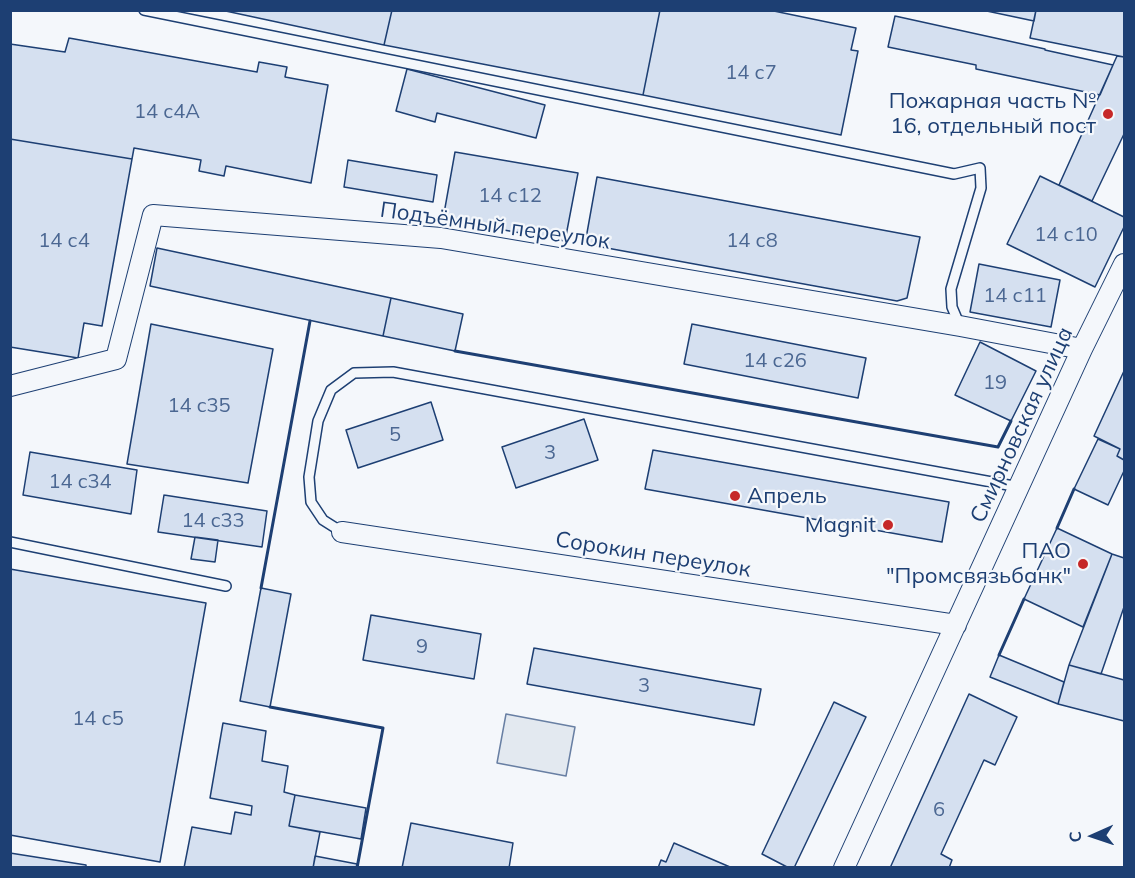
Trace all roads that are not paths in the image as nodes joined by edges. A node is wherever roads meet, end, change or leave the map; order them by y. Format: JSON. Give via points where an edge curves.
{"nodes":[{"id":1,"x":144,"y":10,"type":"edge"},
{"id":2,"x":1125,"y":264,"type":"edge"},
{"id":3,"x":960,"y":326,"type":"junction"},
{"id":4,"x":1082,"y":349,"type":"junction"},
{"id":5,"x":10,"y":386,"type":"edge"},
{"id":6,"x":1019,"y":487,"type":"junction"},
{"id":7,"x":342,"y":532,"type":"joint"},
{"id":8,"x":10,"y":542,"type":"edge"},
{"id":9,"x":226,"y":586,"type":"dead end"},
{"id":10,"x":956,"y":625,"type":"junction"},
{"id":11,"x":844,"y":867,"type":"edge"}],
"edges":[{"from":1,"to":3,"type":"lane","via":[[954,174],[980,168],[981,188],[951,289],[952,307]]},
{"from":2,"to":4,"type":"street","name":"Смирновская улица"},
{"from":3,"to":4,"type":"street","name":"Подъёмный переулок"},
{"from":3,"to":5,"type":"street","name":"Подъёмный переулок","via":[[441,238],[153,215],[116,359]]},
{"from":4,"to":6,"type":"street","name":"Смирновская улица"},
{"from":6,"to":7,"type":"lane","via":[[393,372],[354,373],[330,390],[318,421],[309,477],[311,502],[323,520]]},
{"from":6,"to":10,"type":"street","name":"Смирновская улица"},
{"from":7,"to":10,"type":"street","name":"Сорокин переулок"},
{"from":8,"to":9,"type":"lane"},
{"from":10,"to":11,"type":"street","name":"Смирновская улица"}]}
